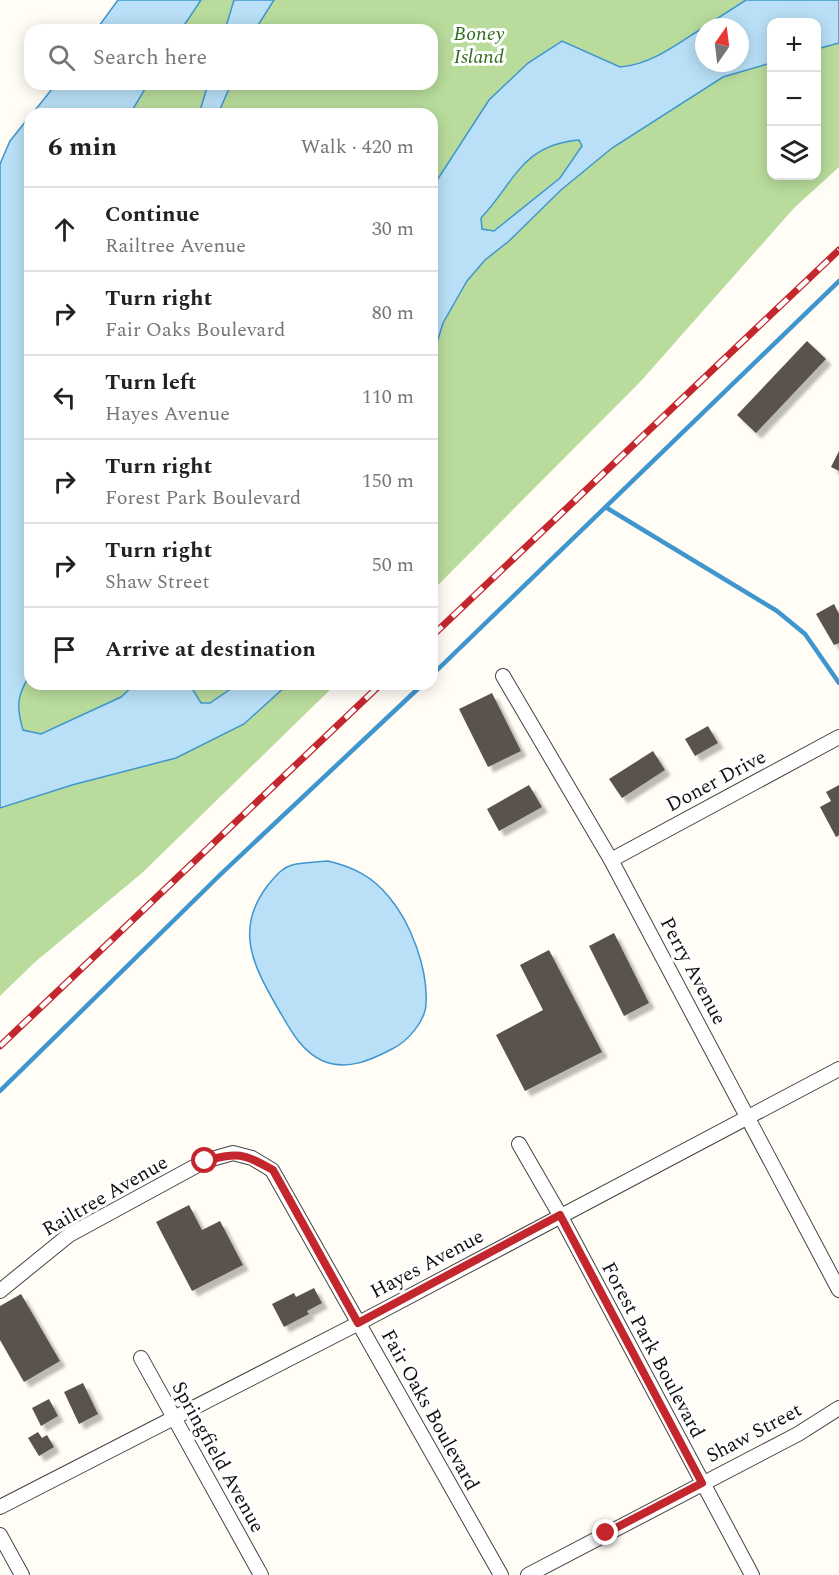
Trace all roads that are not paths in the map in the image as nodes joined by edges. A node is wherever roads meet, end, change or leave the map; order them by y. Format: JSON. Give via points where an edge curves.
{"nodes":[{"id":1,"x":503,"y":676,"type":"dead end"},
{"id":2,"x":839,"y":737,"type":"edge"},
{"id":3,"x":611,"y":860,"type":"junction"},
{"id":4,"x":839,"y":1069,"type":"edge"},
{"id":5,"x":749,"y":1116,"type":"junction"},
{"id":6,"x":519,"y":1144,"type":"dead end"},
{"id":7,"x":273,"y":1170,"type":"joint"},
{"id":8,"x":560,"y":1215,"type":"junction"},
{"id":9,"x":839,"y":1290,"type":"edge"},
{"id":10,"x":0,"y":1291,"type":"edge"},
{"id":11,"x":358,"y":1323,"type":"junction"},
{"id":12,"x":141,"y":1358,"type":"dead end"},
{"id":13,"x":839,"y":1408,"type":"edge"},
{"id":14,"x":173,"y":1416,"type":"junction"},
{"id":15,"x":702,"y":1483,"type":"junction"},
{"id":16,"x":0,"y":1508,"type":"edge"},
{"id":17,"x":0,"y":1535,"type":"edge"},
{"id":18,"x":22,"y":1575,"type":"edge"},
{"id":19,"x":261,"y":1575,"type":"edge"},
{"id":20,"x":501,"y":1575,"type":"edge"},
{"id":21,"x":528,"y":1575,"type":"edge"},
{"id":22,"x":752,"y":1575,"type":"edge"}],
"edges":[{"from":1,"to":3,"type":"street","name":"Perry Avenue"},
{"from":2,"to":3,"type":"street","name":"Doner Drive"},
{"from":3,"to":5,"type":"street","name":"Perry Avenue"},
{"from":4,"to":5,"type":"street","name":"Hayes Avenue"},
{"from":5,"to":8,"type":"street","name":"Hayes Avenue"},
{"from":5,"to":9,"type":"street","name":"Perry Avenue"},
{"from":6,"to":8,"type":"street","name":"Forest Park Boulevard"},
{"from":7,"to":10,"type":"street","name":"Railtree Avenue","via":[[252,1158],[233,1154],[205,1161],[69,1235]]},
{"from":7,"to":11,"type":"street","name":"Fair Oaks Boulevard"},
{"from":8,"to":11,"type":"street","name":"Hayes Avenue"},
{"from":8,"to":15,"type":"street","name":"Forest Park Boulevard"},
{"from":11,"to":14,"type":"street","name":"Hayes Avenue"},
{"from":11,"to":20,"type":"street","name":"Fair Oaks Boulevard"},
{"from":12,"to":14,"type":"street","name":"Springfield Avenue"},
{"from":13,"to":15,"type":"street","name":"Shaw Street","via":[[798,1434]]},
{"from":14,"to":16,"type":"street","name":"Hayes Avenue"},
{"from":14,"to":19,"type":"street","name":"Springfield Avenue"},
{"from":15,"to":21,"type":"street","name":"Shaw Street"},
{"from":15,"to":22,"type":"street","name":"Forest Park Boulevard"},
{"from":17,"to":18,"type":"street"}]}
